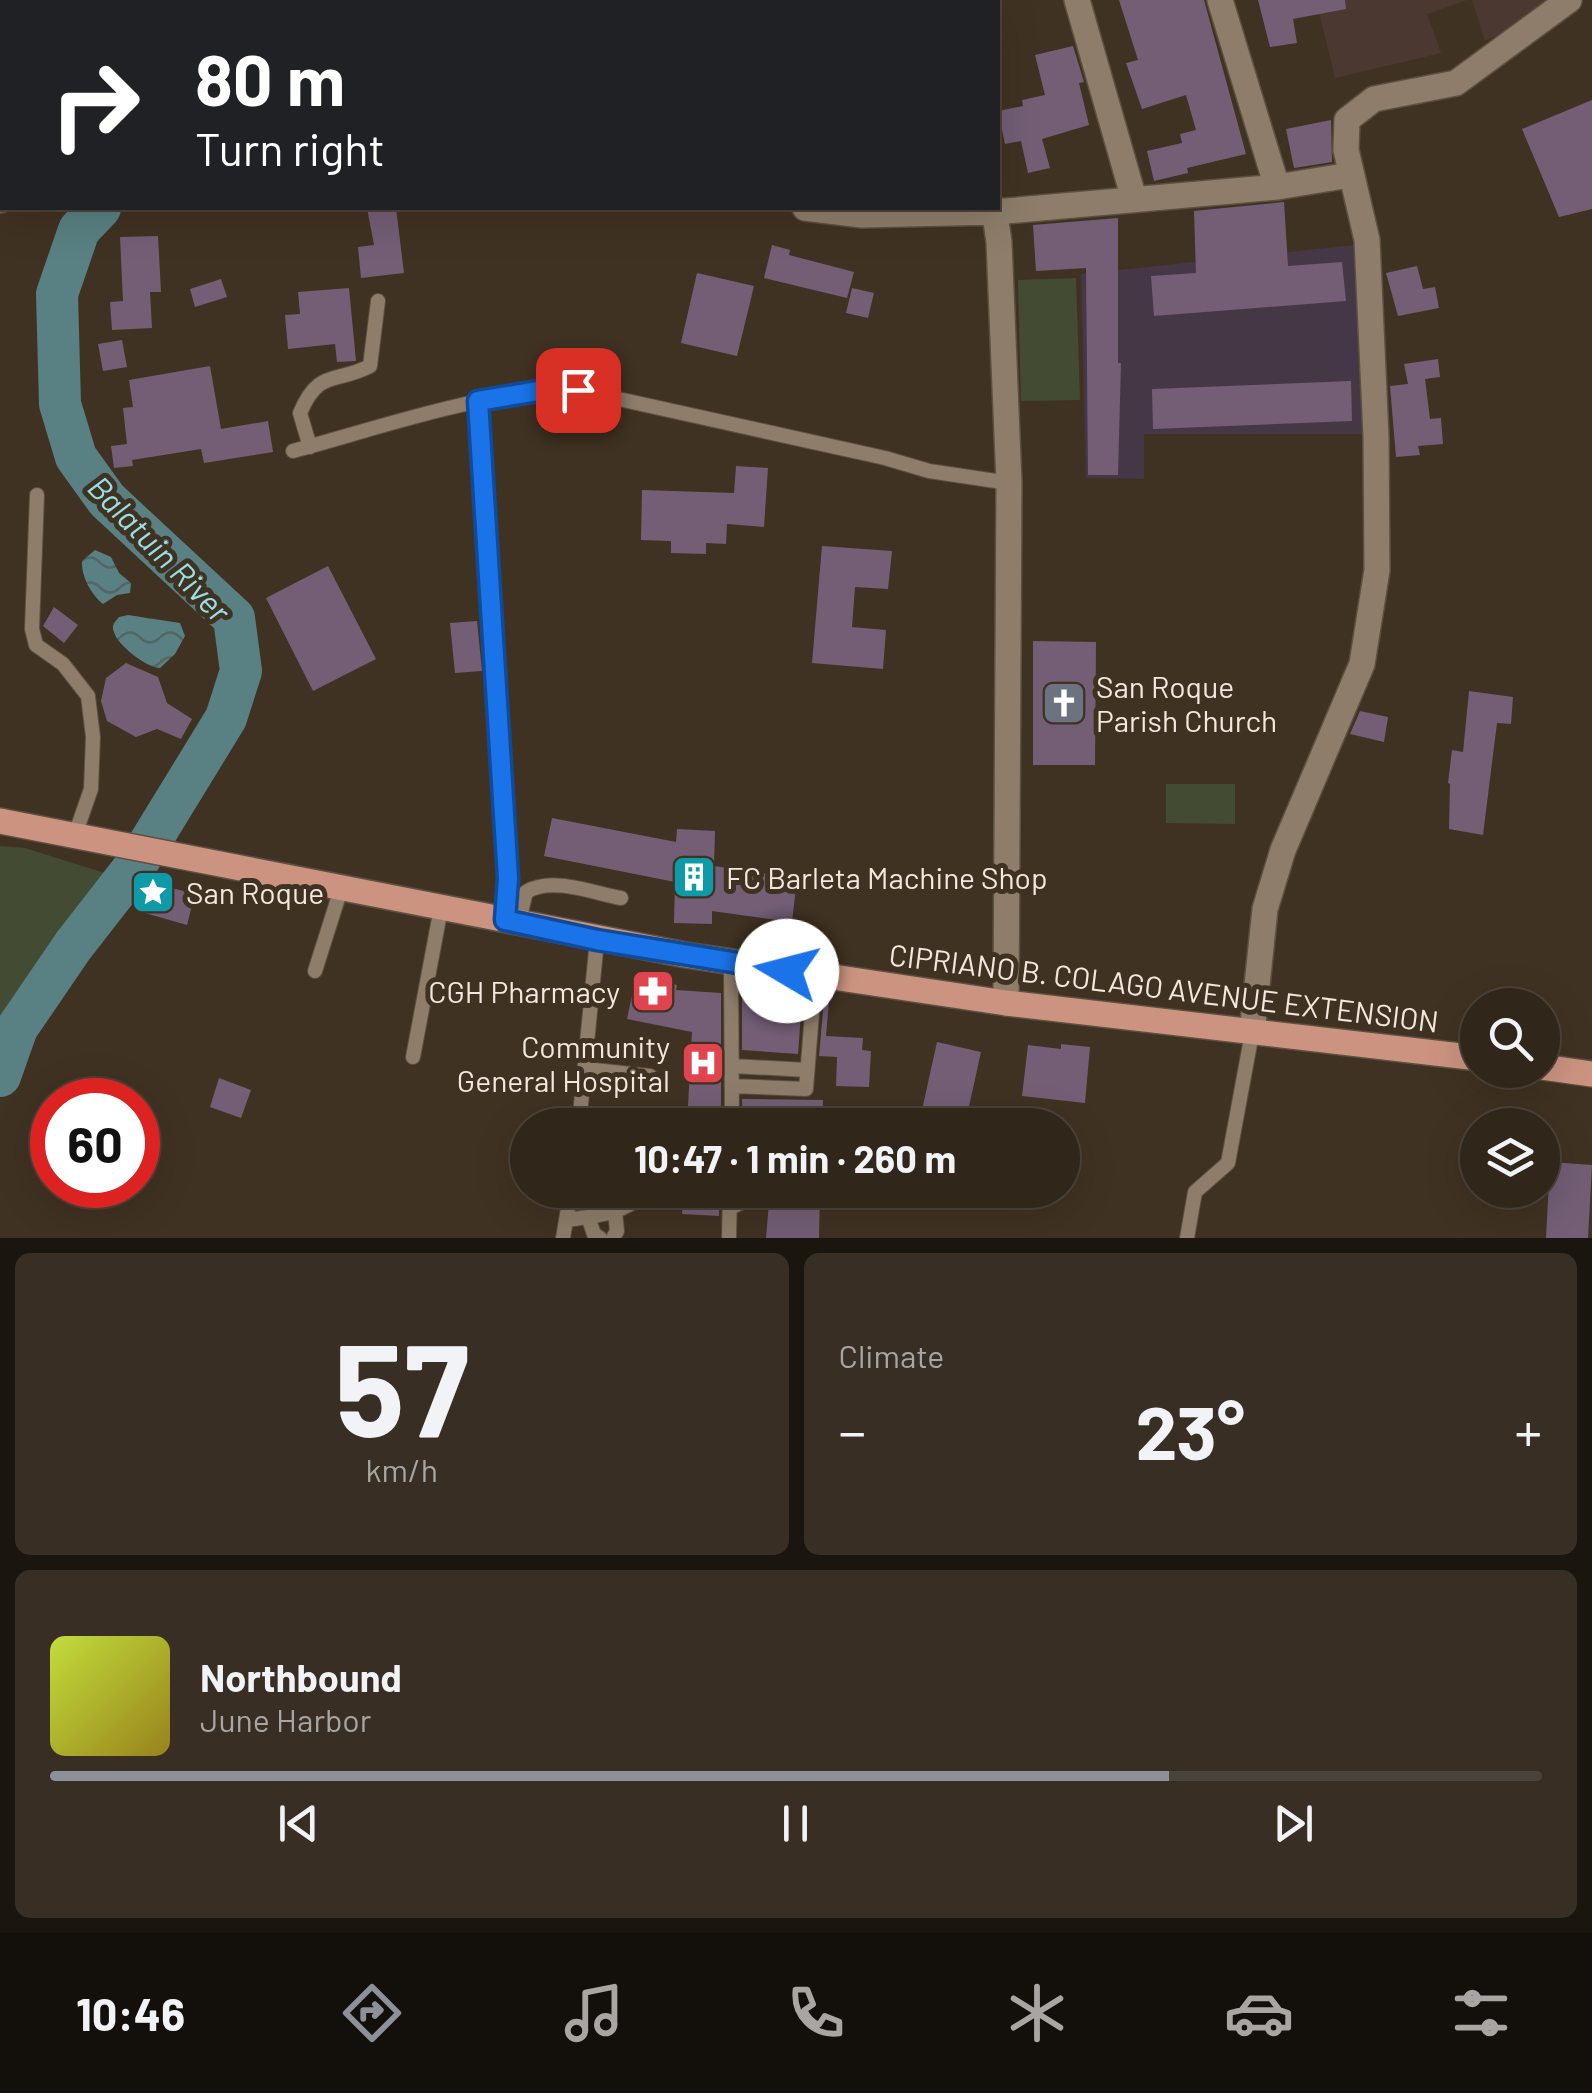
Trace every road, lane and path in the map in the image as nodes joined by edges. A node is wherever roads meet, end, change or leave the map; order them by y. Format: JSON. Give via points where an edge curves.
{"nodes":[{"id":1,"x":1077,"y":0,"type":"edge"},
{"id":2,"x":1220,"y":0,"type":"edge"},
{"id":3,"x":1569,"y":0,"type":"edge"},
{"id":4,"x":1338,"y":177,"type":"dead end"},
{"id":5,"x":1277,"y":187,"type":"junction"},
{"id":6,"x":1134,"y":199,"type":"junction"},
{"id":7,"x":995,"y":210,"type":"edge"},
{"id":8,"x":1000,"y":210,"type":"edge"},
{"id":9,"x":860,"y":211,"type":"edge"},
{"id":10,"x":378,"y":300,"type":"dead end"},
{"id":11,"x":478,"y":401,"type":"junction"},
{"id":12,"x":310,"y":447,"type":"junction"},
{"id":13,"x":293,"y":452,"type":"dead end"},
{"id":14,"x":1009,"y":483,"type":"junction"},
{"id":15,"x":36,"y":495,"type":"dead end"},
{"id":16,"x":0,"y":821,"type":"edge"},
{"id":17,"x":75,"y":836,"type":"junction"},
{"id":18,"x":341,"y":889,"type":"junction"},
{"id":19,"x":621,"y":898,"type":"dead end"},
{"id":20,"x":440,"y":908,"type":"junction"},
{"id":21,"x":511,"y":922,"type":"junction"},
{"id":22,"x":597,"y":940,"type":"junction"},
{"id":23,"x":731,"y":962,"type":"junction"},
{"id":24,"x":315,"y":971,"type":"dead end"},
{"id":25,"x":815,"y":975,"type":"junction"},
{"id":26,"x":1006,"y":1003,"type":"junction"},
{"id":27,"x":1252,"y":1033,"type":"junction"},
{"id":28,"x":1460,"y":1056,"type":"edge"},
{"id":29,"x":412,"y":1057,"type":"dead end"},
{"id":30,"x":732,"y":1066,"type":"junction"},
{"id":31,"x":584,"y":1069,"type":"junction"},
{"id":32,"x":807,"y":1070,"type":"junction"},
{"id":33,"x":1560,"y":1070,"type":"edge"},
{"id":34,"x":1592,"y":1074,"type":"edge"},
{"id":35,"x":650,"y":1076,"type":"dead end"},
{"id":36,"x":732,"y":1086,"type":"junction"},
{"id":37,"x":580,"y":1108,"type":"edge"},
{"id":38,"x":732,"y":1108,"type":"edge"},
{"id":39,"x":568,"y":1208,"type":"edge"},
{"id":40,"x":624,"y":1208,"type":"edge"},
{"id":41,"x":730,"y":1208,"type":"edge"},
{"id":42,"x":616,"y":1212,"type":"junction"},
{"id":43,"x":588,"y":1217,"type":"junction"},
{"id":44,"x":566,"y":1220,"type":"junction"},
{"id":45,"x":563,"y":1238,"type":"edge"},
{"id":46,"x":600,"y":1238,"type":"edge"},
{"id":47,"x":613,"y":1238,"type":"edge"},
{"id":48,"x":729,"y":1238,"type":"edge"},
{"id":49,"x":1187,"y":1238,"type":"edge"}],
"edges":[{"from":1,"to":6,"type":"street"},
{"from":2,"to":5,"type":"street"},
{"from":3,"to":27,"type":"street","via":[[1456,83],[1374,99],[1346,120],[1346,150],[1368,240],[1377,570],[1362,664],[1265,908]]},
{"from":4,"to":5,"type":"street"},
{"from":5,"to":6,"type":"street"},
{"from":6,"to":8,"type":"street"},
{"from":7,"to":9,"type":"street"},
{"from":7,"to":14,"type":"street"},
{"from":10,"to":12,"type":"lane","via":[[370,366],[328,377],[308,394],[300,413]]},
{"from":11,"to":12,"type":"lane"},
{"from":11,"to":14,"type":"lane","via":[[578,390],[930,472]]},
{"from":11,"to":21,"type":"lane"},
{"from":12,"to":13,"type":"lane"},
{"from":14,"to":26,"type":"street"},
{"from":15,"to":17,"type":"lane","via":[[32,629],[36,645],[63,664],[88,696],[92,723],[91,789]]},
{"from":16,"to":17,"type":"main road","name":"CIPRIANO B. COLAGO AVENUE EXTENSION"},
{"from":17,"to":18,"type":"main road","name":"CIPRIANO B. COLAGO AVENUE EXTENSION"},
{"from":18,"to":20,"type":"main road","name":"CIPRIANO B. COLAGO AVENUE EXTENSION"},
{"from":18,"to":24,"type":"lane"},
{"from":19,"to":21,"type":"lane","via":[[536,886]]},
{"from":20,"to":21,"type":"main road","name":"CIPRIANO B. COLAGO AVENUE EXTENSION"},
{"from":20,"to":29,"type":"lane"},
{"from":21,"to":22,"type":"main road","name":"CIPRIANO B. COLAGO AVENUE EXTENSION"},
{"from":22,"to":23,"type":"main road","name":"CIPRIANO B. COLAGO AVENUE EXTENSION"},
{"from":22,"to":31,"type":"lane"},
{"from":23,"to":25,"type":"main road","name":"CIPRIANO B. COLAGO AVENUE EXTENSION"},
{"from":23,"to":30,"type":"lane"},
{"from":25,"to":26,"type":"main road","name":"CIPRIANO B. COLAGO AVENUE EXTENSION"},
{"from":25,"to":32,"type":"lane"},
{"from":26,"to":27,"type":"main road","name":"CIPRIANO B. COLAGO AVENUE EXTENSION"},
{"from":27,"to":28,"type":"main road","name":"CIPRIANO B. COLAGO AVENUE EXTENSION"},
{"from":27,"to":49,"type":"lane","via":[[1228,1163],[1195,1192]]},
{"from":30,"to":32,"type":"lane"},
{"from":30,"to":36,"type":"lane"},
{"from":31,"to":35,"type":"lane"},
{"from":31,"to":37,"type":"lane"},
{"from":32,"to":36,"type":"lane","via":[[806,1088]]},
{"from":33,"to":34,"type":"main road"},
{"from":36,"to":38,"type":"lane"},
{"from":39,"to":44,"type":"lane"},
{"from":40,"to":42,"type":"lane"},
{"from":41,"to":48,"type":"lane"},
{"from":42,"to":43,"type":"lane"},
{"from":42,"to":47,"type":"lane"},
{"from":43,"to":44,"type":"lane"},
{"from":43,"to":46,"type":"lane"},
{"from":44,"to":45,"type":"lane"}]}
